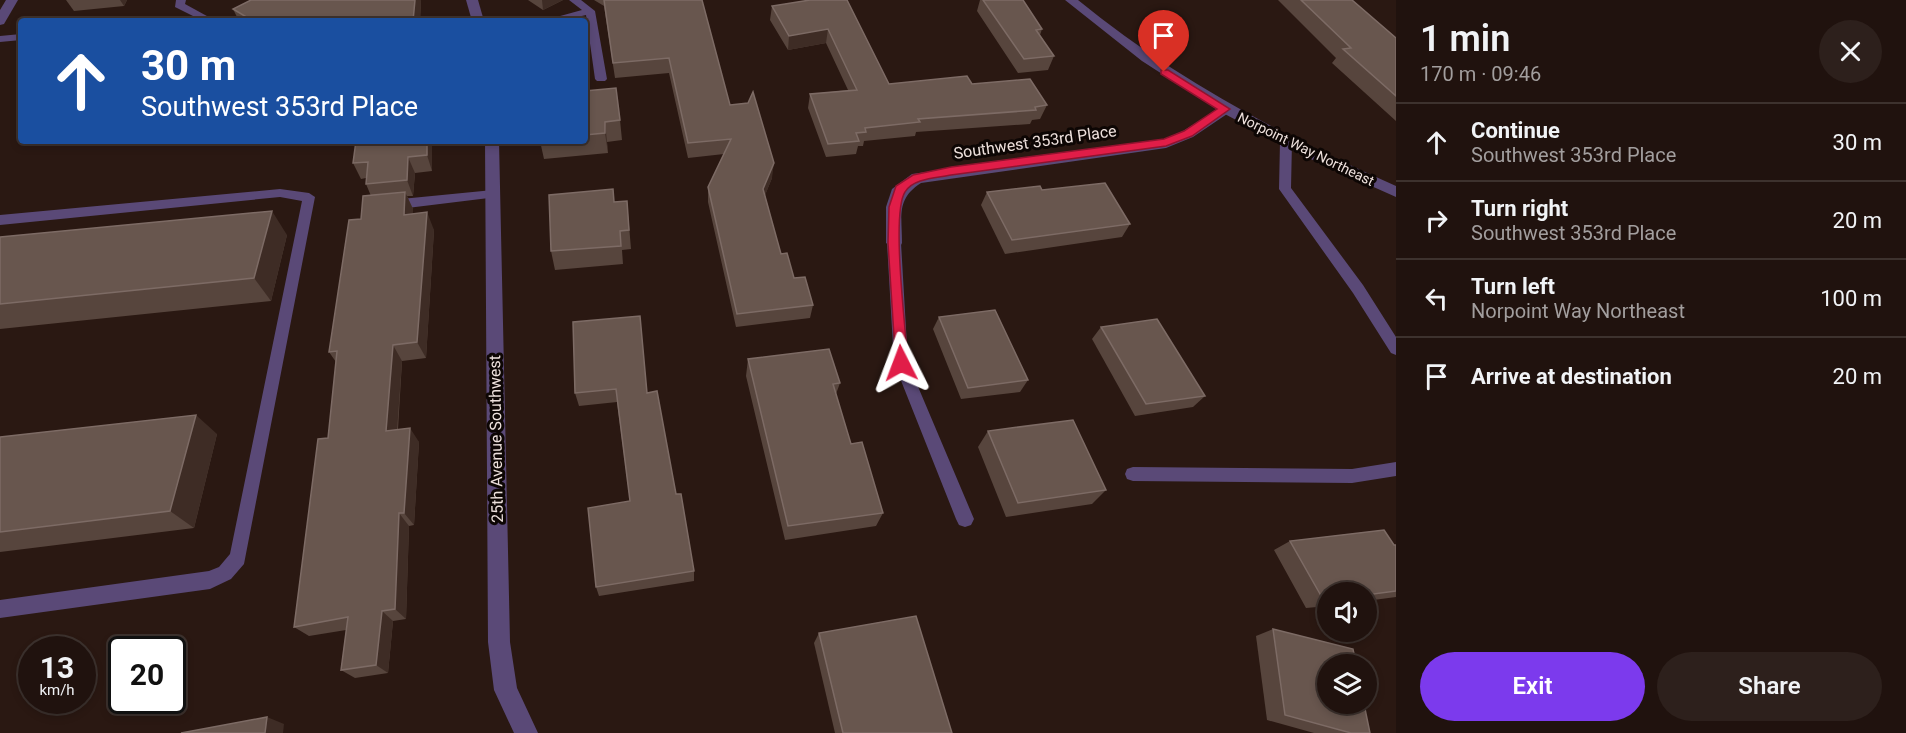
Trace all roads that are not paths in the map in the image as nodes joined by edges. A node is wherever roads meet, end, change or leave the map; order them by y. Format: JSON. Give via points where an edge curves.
{"nodes":[{"id":1,"x":12,"y":0,"type":"edge"},
{"id":2,"x":181,"y":0,"type":"edge"},
{"id":3,"x":472,"y":0,"type":"edge"},
{"id":4,"x":574,"y":0,"type":"edge"},
{"id":5,"x":1071,"y":0,"type":"edge"},
{"id":6,"x":590,"y":11,"type":"junction"},
{"id":7,"x":205,"y":18,"type":"edge"},
{"id":8,"x":477,"y":18,"type":"edge"},
{"id":9,"x":560,"y":18,"type":"edge"},
{"id":10,"x":0,"y":21,"type":"edge"},
{"id":11,"x":18,"y":37,"type":"edge"},
{"id":12,"x":0,"y":39,"type":"edge"},
{"id":13,"x":601,"y":79,"type":"dead end"},
{"id":14,"x":1225,"y":109,"type":"junction"},
{"id":15,"x":1286,"y":142,"type":"junction"},
{"id":16,"x":492,"y":144,"type":"edge"},
{"id":17,"x":1396,"y":192,"type":"edge"},
{"id":18,"x":493,"y":194,"type":"junction"},
{"id":19,"x":382,"y":206,"type":"edge"},
{"id":20,"x":0,"y":220,"type":"edge"},
{"id":21,"x":894,"y":243,"type":"joint"},
{"id":22,"x":1396,"y":349,"type":"edge"},
{"id":23,"x":1396,"y":469,"type":"edge"},
{"id":24,"x":1133,"y":474,"type":"dead end"},
{"id":25,"x":965,"y":519,"type":"dead end"},
{"id":26,"x":0,"y":609,"type":"edge"},
{"id":27,"x":526,"y":733,"type":"edge"}],
"edges":[{"from":1,"to":10,"type":"street"},
{"from":2,"to":7,"type":"lane","via":[[179,5]]},
{"from":3,"to":8,"type":"street"},
{"from":4,"to":6,"type":"lane"},
{"from":5,"to":14,"type":"street","name":"Norpoint Way Northeast","via":[[1116,39]]},
{"from":6,"to":9,"type":"lane"},
{"from":6,"to":13,"type":"lane"},
{"from":11,"to":12,"type":"lane"},
{"from":14,"to":15,"type":"street","name":"Norpoint Way Northeast"},
{"from":14,"to":21,"type":"street","name":"Southwest 353rd Place","via":[[1188,134],[1166,142],[917,178],[900,189],[894,207]]},
{"from":15,"to":17,"type":"street","name":"Norpoint Way Northeast"},
{"from":15,"to":22,"type":"lane","via":[[1285,189]]},
{"from":16,"to":18,"type":"street","name":"25th Avenue Southwest"},
{"from":18,"to":19,"type":"lane"},
{"from":18,"to":27,"type":"street","name":"25th Avenue Southwest","via":[[499,642],[506,690]]},
{"from":20,"to":26,"type":"lane","via":[[280,193],[309,197],[238,558],[225,573],[210,580]]},
{"from":21,"to":25,"type":"lane","via":[[901,363]]},
{"from":23,"to":24,"type":"lane","via":[[1352,476]]}]}
